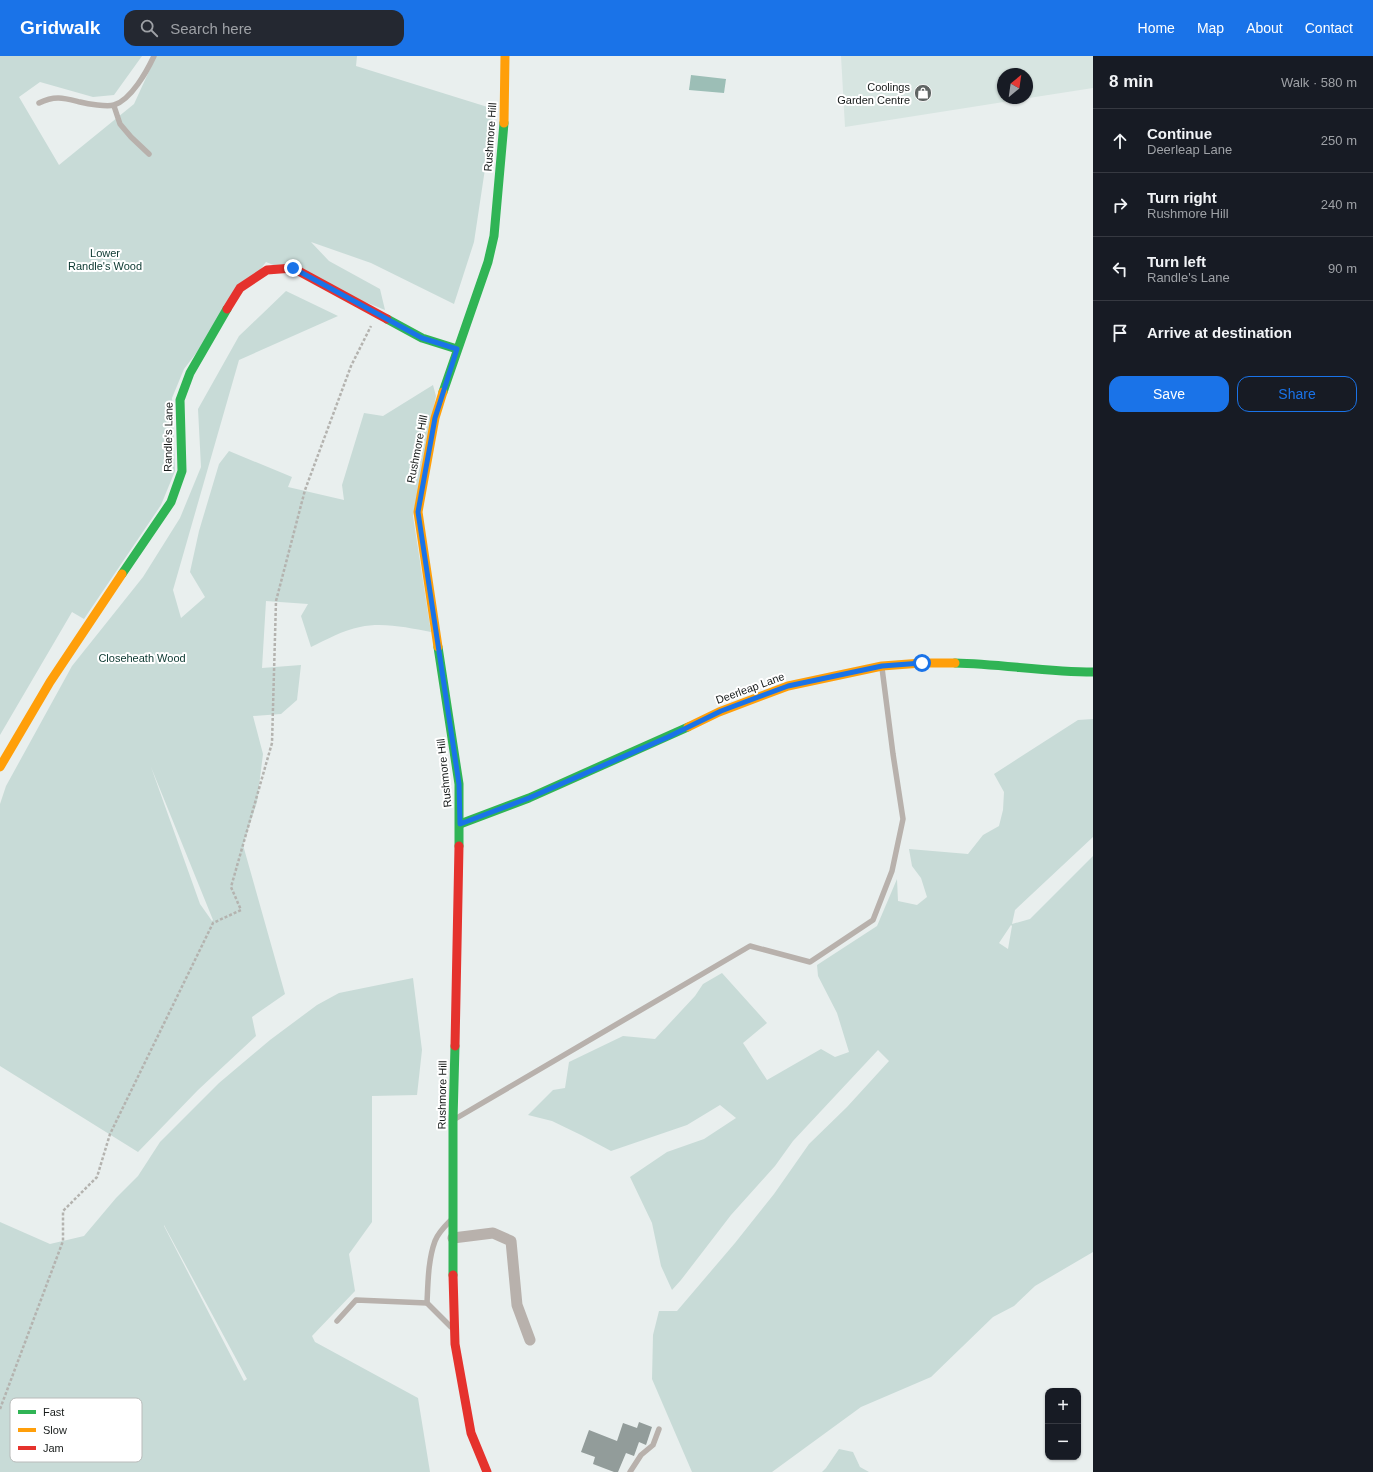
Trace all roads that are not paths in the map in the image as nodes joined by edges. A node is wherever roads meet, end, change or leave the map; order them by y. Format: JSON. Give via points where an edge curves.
{"nodes":[{"id":1,"x":154,"y":56,"type":"edge"},
{"id":2,"x":505,"y":56,"type":"edge"},
{"id":3,"x":39,"y":102,"type":"dead end"},
{"id":4,"x":114,"y":106,"type":"junction"},
{"id":5,"x":149,"y":154,"type":"dead end"},
{"id":6,"x":457,"y":349,"type":"junction"},
{"id":7,"x":882,"y":666,"type":"junction"},
{"id":8,"x":1093,"y":672,"type":"edge"},
{"id":9,"x":0,"y":767,"type":"edge"},
{"id":10,"x":460,"y":824,"type":"junction"},
{"id":11,"x":453,"y":1120,"type":"junction"},
{"id":12,"x":453,"y":1218,"type":"junction"},
{"id":13,"x":453,"y":1238,"type":"junction"},
{"id":14,"x":427,"y":1303,"type":"junction"},
{"id":15,"x":337,"y":1321,"type":"dead end"},
{"id":16,"x":455,"y":1332,"type":"junction"},
{"id":17,"x":530,"y":1340,"type":"dead end"},
{"id":18,"x":659,"y":1429,"type":"dead end"},
{"id":19,"x":487,"y":1472,"type":"edge"},
{"id":20,"x":630,"y":1472,"type":"edge"}],
"edges":[{"from":1,"to":4,"type":"lane","via":[[147,71],[127,97]]},
{"from":2,"to":6,"type":"street","name":"Rushmore Hill","via":[[504,119],[494,236],[488,262]]},
{"from":3,"to":4,"type":"lane","via":[[60,97],[88,104]]},
{"from":4,"to":5,"type":"lane","via":[[120,124]]},
{"from":6,"to":9,"type":"street","name":"Randle's Lane","via":[[422,338],[293,268],[267,270],[240,288],[190,373],[180,400],[182,471],[171,502],[50,682]]},
{"from":6,"to":10,"type":"street","name":"Rushmore Hill","via":[[435,418],[418,512],[459,784]]},
{"from":7,"to":8,"type":"street","name":"Deerleap Lane","via":[[922,663],[988,664]]},
{"from":7,"to":10,"type":"street","name":"Deerleap Lane","via":[[788,686],[721,711],[529,798]]},
{"from":7,"to":11,"type":"lane","via":[[903,819],[892,871],[873,920],[810,962],[750,946]]},
{"from":10,"to":11,"type":"street","name":"Rushmore Hill"},
{"from":11,"to":12,"type":"street","name":"Rushmore Hill"},
{"from":12,"to":13,"type":"street","name":"Rushmore Hill"},
{"from":12,"to":14,"type":"lane","via":[[435,1241],[429,1267]]},
{"from":13,"to":16,"type":"street","name":"Rushmore Hill"},
{"from":13,"to":17,"type":"street","via":[[493,1233],[510,1241],[517,1305]]},
{"from":14,"to":15,"type":"lane","via":[[356,1300]]},
{"from":14,"to":16,"type":"lane"},
{"from":16,"to":19,"type":"street","name":"Rushmore Hill","via":[[471,1433]]},
{"from":18,"to":20,"type":"lane","via":[[653,1445],[641,1455]]}]}
